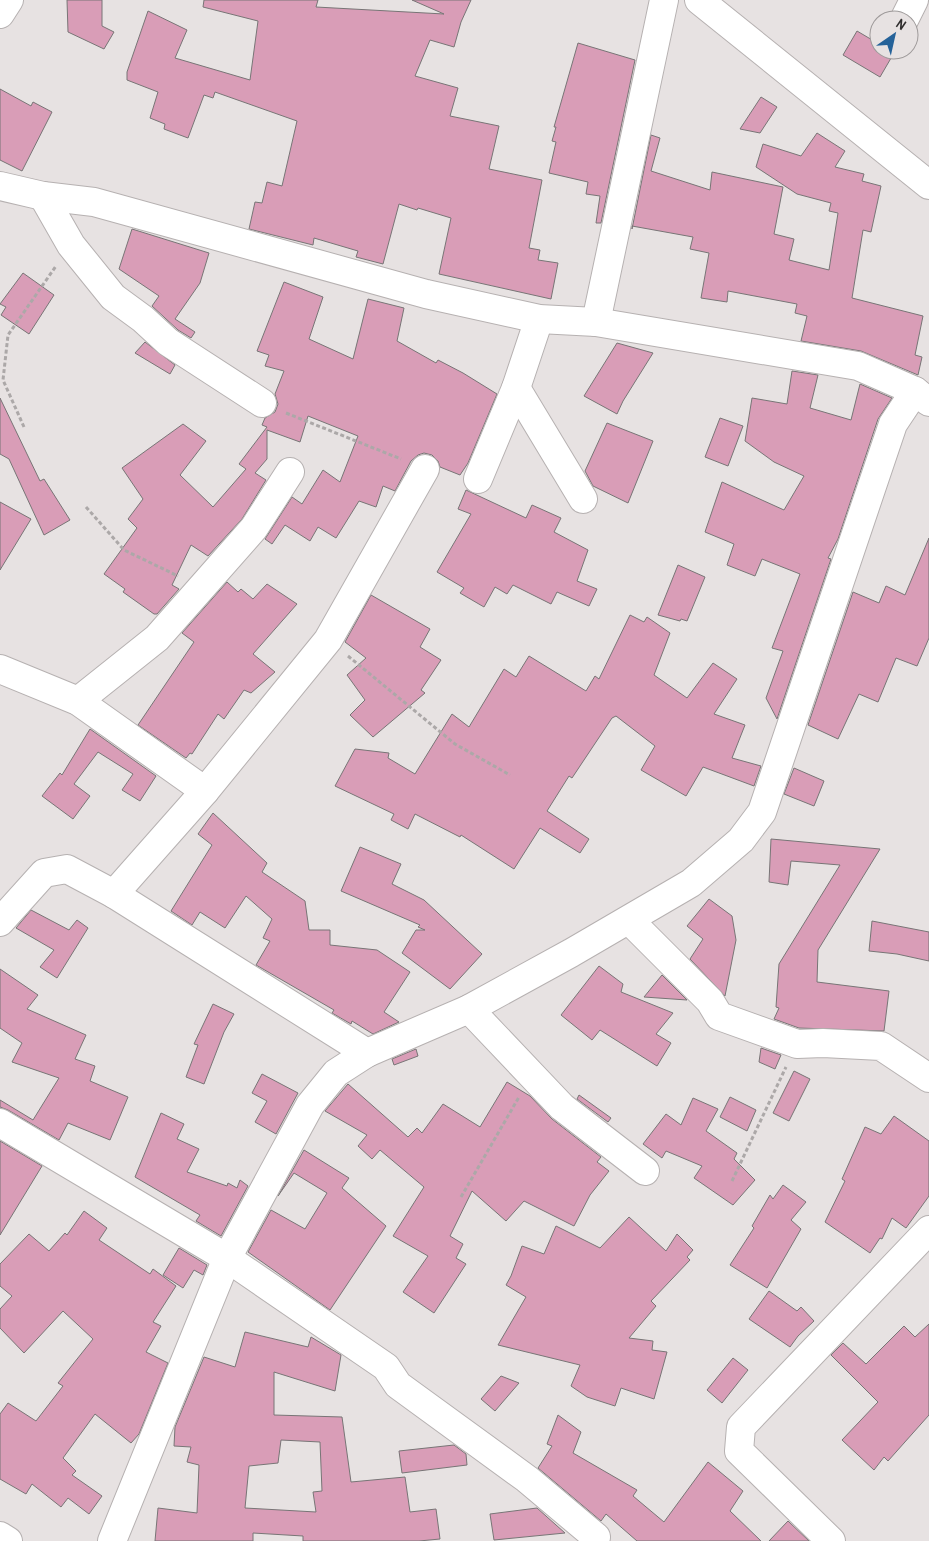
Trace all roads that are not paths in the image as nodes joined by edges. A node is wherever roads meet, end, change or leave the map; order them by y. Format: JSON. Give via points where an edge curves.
{"nodes":[{"id":1,"x":9,"y":0,"type":"edge"},
{"id":2,"x":664,"y":0,"type":"edge"},
{"id":3,"x":700,"y":0,"type":"edge"},
{"id":4,"x":0,"y":14,"type":"edge"},
{"id":5,"x":929,"y":185,"type":"edge"},
{"id":6,"x":0,"y":186,"type":"edge"},
{"id":7,"x":43,"y":196,"type":"junction"},
{"id":8,"x":539,"y":319,"type":"junction"},
{"id":9,"x":596,"y":322,"type":"junction"},
{"id":10,"x":516,"y":388,"type":"junction"},
{"id":11,"x":922,"y":397,"type":"edge"},
{"id":12,"x":262,"y":403,"type":"road end"},
{"id":13,"x":425,"y":469,"type":"road end"},
{"id":14,"x":290,"y":472,"type":"dead end"},
{"id":15,"x":478,"y":479,"type":"dead end"},
{"id":16,"x":583,"y":499,"type":"dead end"},
{"id":17,"x":0,"y":669,"type":"edge"},
{"id":18,"x":78,"y":701,"type":"junction"},
{"id":19,"x":205,"y":791,"type":"junction"},
{"id":20,"x":114,"y":894,"type":"junction"},
{"id":21,"x":629,"y":920,"type":"junction"},
{"id":22,"x":0,"y":922,"type":"edge"},
{"id":23,"x":469,"y":1009,"type":"junction"},
{"id":24,"x":366,"y":1053,"type":"junction"},
{"id":25,"x":929,"y":1078,"type":"edge"},
{"id":26,"x":0,"y":1124,"type":"edge"},
{"id":27,"x":645,"y":1171,"type":"dead end"},
{"id":28,"x":929,"y":1230,"type":"edge"},
{"id":29,"x":227,"y":1258,"type":"junction"},
{"id":30,"x":0,"y":1536,"type":"edge"},
{"id":31,"x":8,"y":1541,"type":"edge"},
{"id":32,"x":112,"y":1541,"type":"edge"},
{"id":33,"x":593,"y":1541,"type":"edge"},
{"id":34,"x":831,"y":1541,"type":"edge"}],
"edges":[{"from":1,"to":4,"type":"street"},
{"from":2,"to":9,"type":"street"},
{"from":3,"to":5,"type":"street"},
{"from":6,"to":7,"type":"street"},
{"from":7,"to":8,"type":"street","via":[[94,202],[426,294]]},
{"from":7,"to":12,"type":"street","via":[[71,245],[113,297],[168,342]]},
{"from":8,"to":9,"type":"street"},
{"from":8,"to":10,"type":"street"},
{"from":9,"to":11,"type":"street","via":[[858,366]]},
{"from":10,"to":15,"type":"street"},
{"from":10,"to":16,"type":"street"},
{"from":11,"to":21,"type":"street","via":[[893,424],[762,812],[741,840],[691,883]]},
{"from":13,"to":19,"type":"street","via":[[328,640]]},
{"from":14,"to":18,"type":"street","via":[[254,528],[158,638]]},
{"from":17,"to":18,"type":"street"},
{"from":18,"to":19,"type":"street"},
{"from":19,"to":20,"type":"street"},
{"from":20,"to":22,"type":"street","via":[[61,868],[44,873]]},
{"from":20,"to":24,"type":"street"},
{"from":21,"to":23,"type":"street"},
{"from":21,"to":25,"type":"street","via":[[710,1001],[719,1016],[797,1044],[881,1046]]},
{"from":23,"to":24,"type":"street"},
{"from":23,"to":27,"type":"street","via":[[562,1107]]},
{"from":24,"to":29,"type":"street","via":[[336,1073],[310,1105]]},
{"from":26,"to":29,"type":"street"},
{"from":28,"to":34,"type":"street","via":[[741,1427],[739,1451]]},
{"from":29,"to":32,"type":"street"},
{"from":29,"to":33,"type":"street","via":[[386,1367],[398,1385],[527,1480],[596,1537]]},
{"from":30,"to":31,"type":"street"}]}
